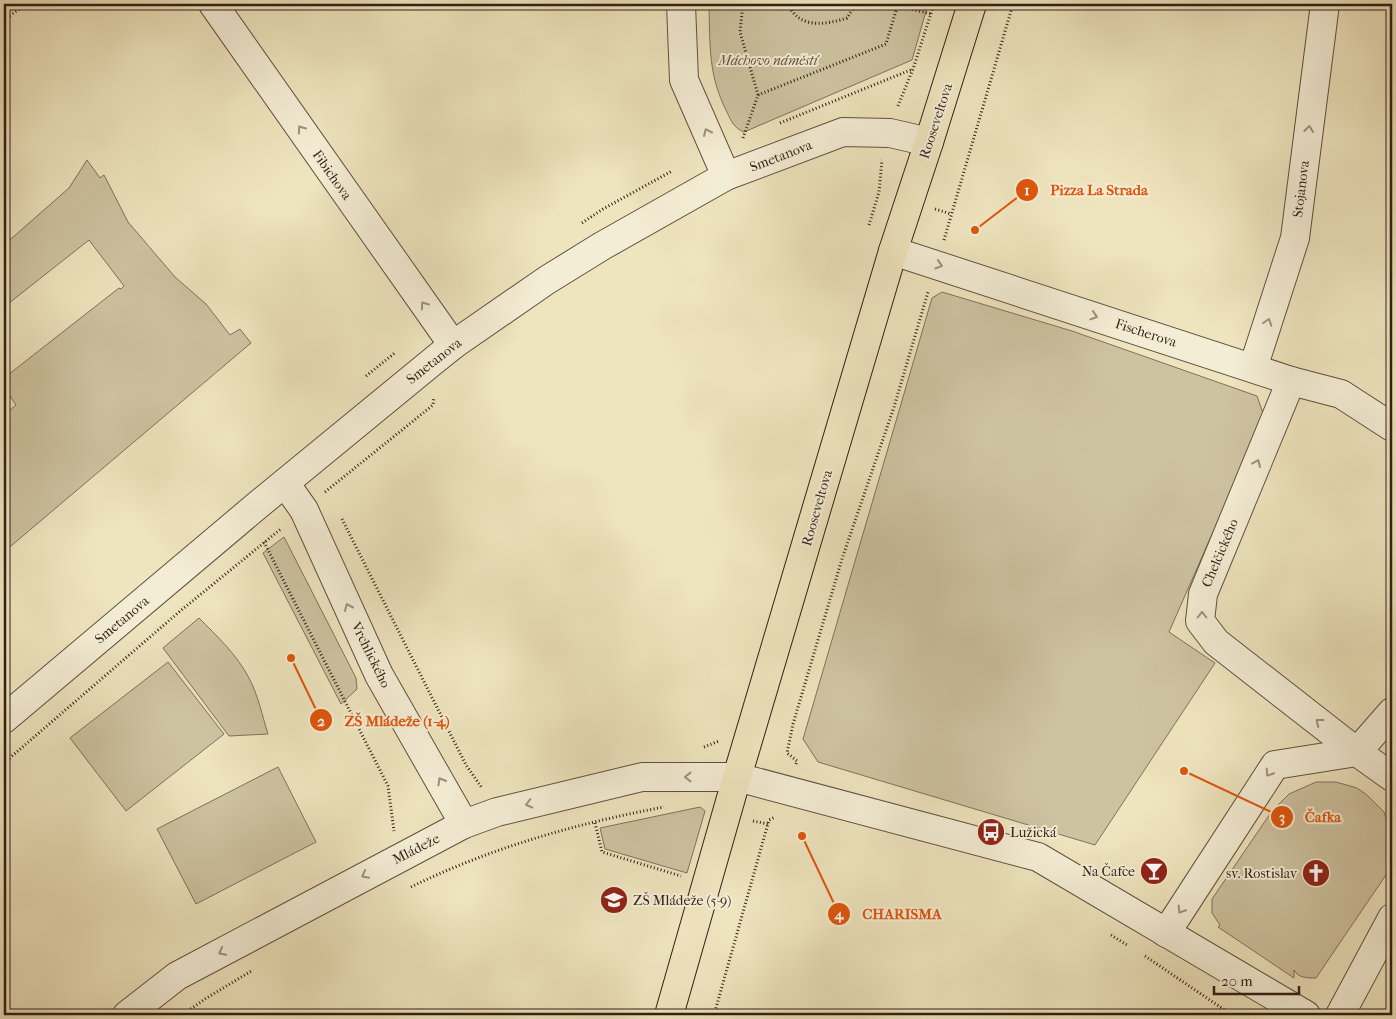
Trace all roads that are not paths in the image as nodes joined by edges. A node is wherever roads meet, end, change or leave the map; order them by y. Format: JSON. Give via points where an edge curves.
{"nodes":[{"id":1,"x":212,"y":4,"type":"edge"},
{"id":2,"x":681,"y":4,"type":"edge"},
{"id":3,"x":972,"y":4,"type":"edge"},
{"id":4,"x":1325,"y":4,"type":"edge"},
{"id":5,"x":930,"y":142,"type":"junction"},
{"id":6,"x":726,"y":176,"type":"junction"},
{"id":7,"x":893,"y":251,"type":"junction"},
{"id":8,"x":453,"y":345,"type":"junction"},
{"id":9,"x":1253,"y":368,"type":"junction"},
{"id":10,"x":1291,"y":381,"type":"junction"},
{"id":11,"x":1392,"y":427,"type":"edge"},
{"id":12,"x":285,"y":483,"type":"junction"},
{"id":13,"x":1392,"y":712,"type":"edge"},
{"id":14,"x":4,"y":719,"type":"edge"},
{"id":15,"x":1357,"y":752,"type":"junction"},
{"id":16,"x":737,"y":776,"type":"junction"},
{"id":17,"x":1392,"y":777,"type":"edge"},
{"id":18,"x":464,"y":824,"type":"junction"},
{"id":19,"x":1392,"y":918,"type":"edge"},
{"id":20,"x":1166,"y":933,"type":"junction"},
{"id":21,"x":127,"y":1015,"type":"edge"},
{"id":22,"x":669,"y":1015,"type":"edge"},
{"id":23,"x":1306,"y":1015,"type":"edge"},
{"id":24,"x":1340,"y":1015,"type":"edge"}],
"edges":[{"from":8,"to":1,"type":"street","name":"Fibichova","one_way":true},
{"from":6,"to":2,"type":"street","one_way":true,"via":[[684,80]]},
{"from":3,"to":5,"type":"main road","name":"Rooseveltova"},
{"from":9,"to":4,"type":"street","name":"Stojanova","one_way":true,"via":[[1295,238]]},
{"from":5,"to":6,"type":"street","name":"Smetanova","via":[[890,133],[843,132]]},
{"from":5,"to":7,"type":"main road","name":"Rooseveltova"},
{"from":6,"to":8,"type":"street","name":"Smetanova","via":[[547,280]]},
{"from":7,"to":9,"type":"street","name":"Fischerova","one_way":true},
{"from":7,"to":16,"type":"main road","name":"Rooseveltova"},
{"from":8,"to":12,"type":"street","name":"Smetanova"},
{"from":9,"to":10,"type":"street","name":"Fischerova"},
{"from":10,"to":11,"type":"street","name":"Fischerova","via":[[1341,394]]},
{"from":15,"to":10,"type":"street","name":"Chelčického","one_way":true,"via":[[1216,642],[1200,621],[1203,594]]},
{"from":12,"to":14,"type":"street","name":"Smetanova"},
{"from":18,"to":12,"type":"street","name":"Vrchlického","one_way":true,"via":[[379,675],[304,510]]},
{"from":13,"to":15,"type":"street"},
{"from":15,"to":17,"type":"street","name":"Chelčického"},
{"from":15,"to":20,"type":"street","one_way":true,"via":[[1274,766]]},
{"from":16,"to":18,"type":"street","name":"Mládeže","one_way":true,"via":[[642,777],[497,812]]},
{"from":16,"to":20,"type":"street","via":[[1038,857]]},
{"from":16,"to":22,"type":"main road","name":"Rooseveltova"},
{"from":18,"to":21,"type":"street","name":"Mládeže","one_way":true,"via":[[177,976]]},
{"from":19,"to":24,"type":"street"},
{"from":20,"to":23,"type":"street"}]}
